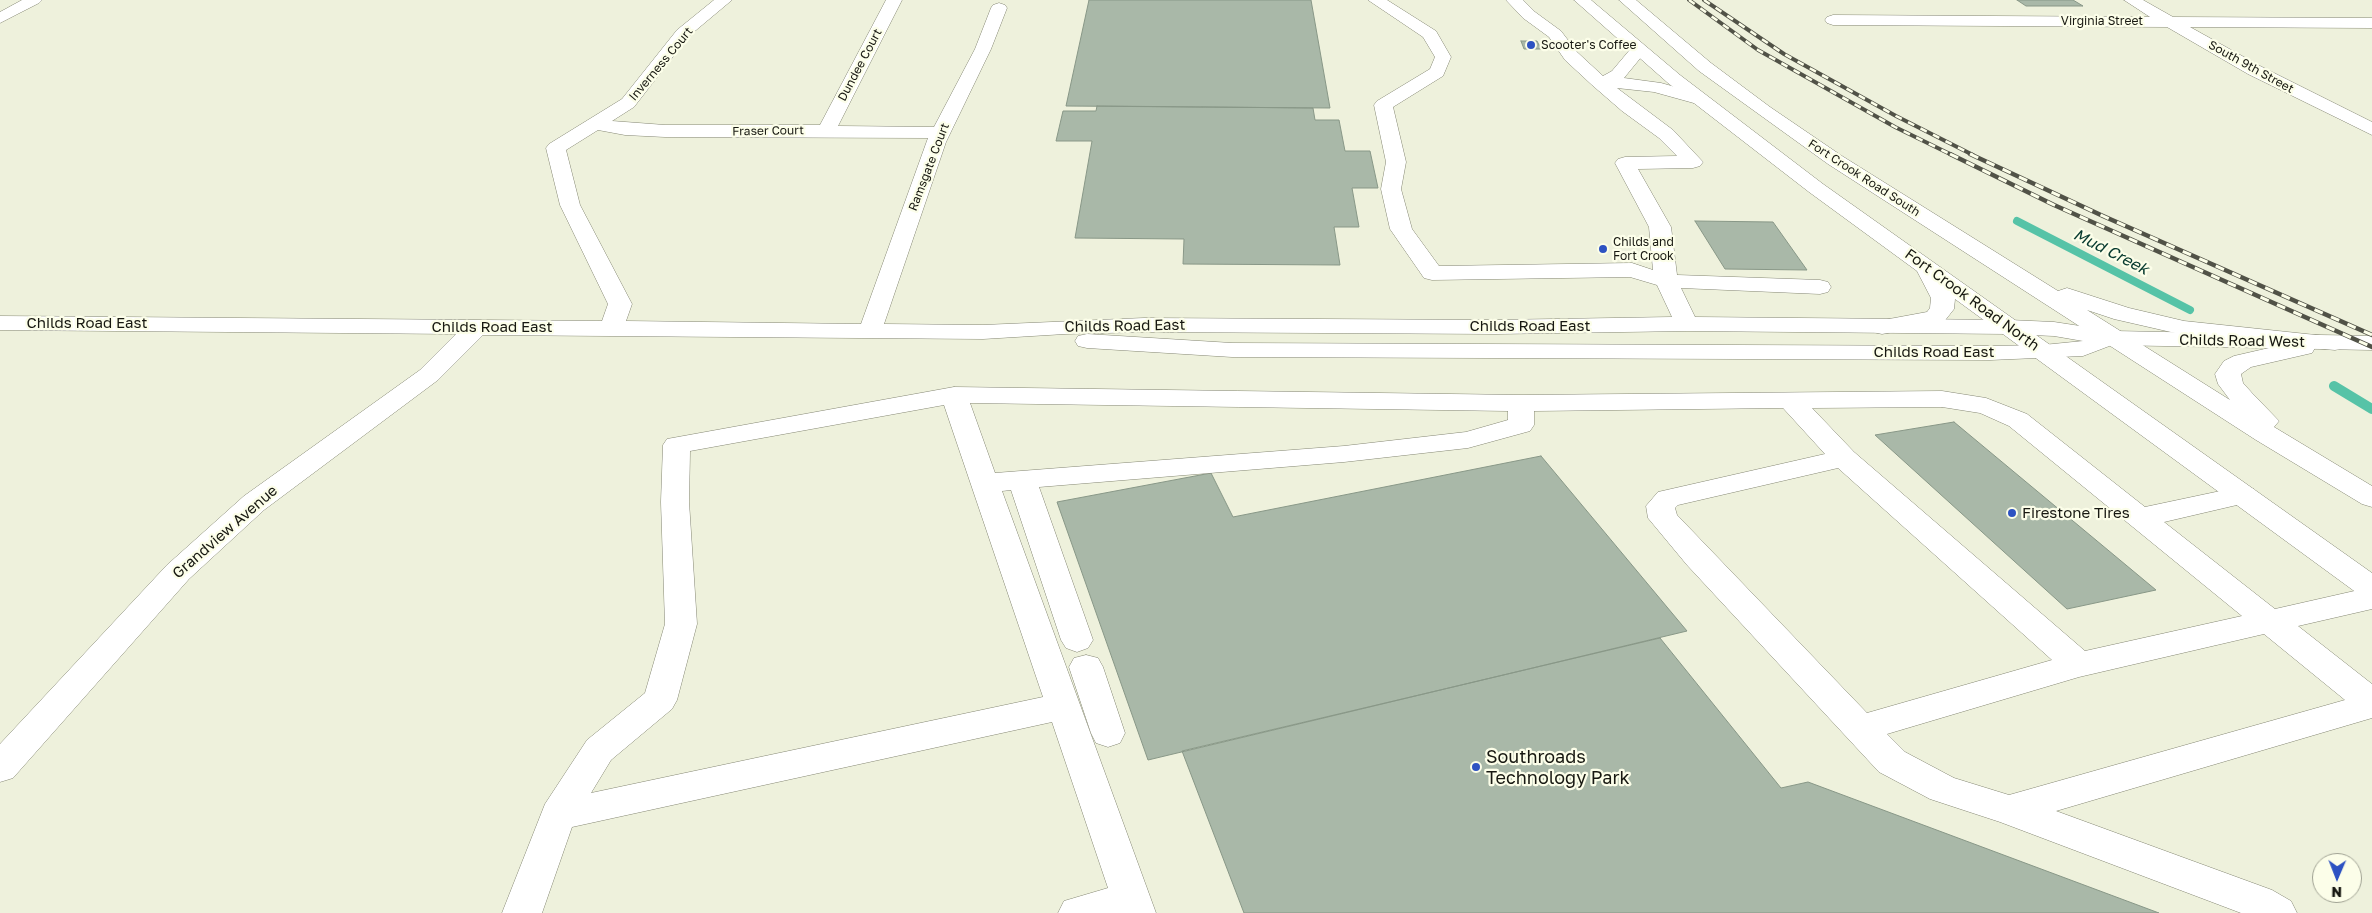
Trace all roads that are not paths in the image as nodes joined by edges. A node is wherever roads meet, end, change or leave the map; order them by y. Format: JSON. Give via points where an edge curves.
{"nodes":[{"id":1,"x":34,"y":0,"type":"edge"},
{"id":2,"x":724,"y":0,"type":"edge"},
{"id":3,"x":894,"y":0,"type":"edge"},
{"id":4,"x":1376,"y":0,"type":"edge"},
{"id":5,"x":1514,"y":0,"type":"edge"},
{"id":6,"x":1582,"y":0,"type":"edge"},
{"id":7,"x":1627,"y":0,"type":"edge"},
{"id":8,"x":2132,"y":0,"type":"edge"},
{"id":9,"x":999,"y":8,"type":"dead end"},
{"id":10,"x":0,"y":18,"type":"edge"},
{"id":11,"x":1833,"y":20,"type":"dead end"},
{"id":12,"x":2169,"y":22,"type":"junction"},
{"id":13,"x":2372,"y":23,"type":"edge"},
{"id":14,"x":1639,"y":50,"type":"junction"},
{"id":15,"x":1602,"y":81,"type":"junction"},
{"id":16,"x":1701,"y":100,"type":"junction"},
{"id":17,"x":598,"y":124,"type":"junction"},
{"id":18,"x":2372,"y":129,"type":"edge"},
{"id":19,"x":826,"y":131,"type":"junction"},
{"id":20,"x":940,"y":133,"type":"junction"},
{"id":21,"x":1990,"y":259,"type":"junction"},
{"id":22,"x":1926,"y":268,"type":"junction"},
{"id":23,"x":1666,"y":281,"type":"junction"},
{"id":24,"x":1820,"y":287,"type":"dead end"},
{"id":25,"x":0,"y":323,"type":"edge"},
{"id":26,"x":1687,"y":324,"type":"junction"},
{"id":27,"x":477,"y":327,"type":"junction"},
{"id":28,"x":612,"y":327,"type":"junction"},
{"id":29,"x":1882,"y":327,"type":"junction"},
{"id":30,"x":2009,"y":327,"type":"junction"},
{"id":31,"x":870,"y":331,"type":"junction"},
{"id":32,"x":983,"y":332,"type":"junction"},
{"id":33,"x":2113,"y":338,"type":"junction"},
{"id":34,"x":2335,"y":343,"type":"junction"},
{"id":35,"x":2372,"y":343,"type":"edge"},
{"id":36,"x":2043,"y":352,"type":"junction"},
{"id":37,"x":954,"y":395,"type":"junction"},
{"id":38,"x":1790,"y":400,"type":"junction"},
{"id":39,"x":1521,"y":403,"type":"junction"},
{"id":40,"x":1844,"y":458,"type":"junction"},
{"id":41,"x":1022,"y":479,"type":"junction"},
{"id":42,"x":2340,"y":479,"type":"junction"},
{"id":43,"x":984,"y":483,"type":"junction"},
{"id":44,"x":2244,"y":495,"type":"junction"},
{"id":45,"x":2372,"y":498,"type":"edge"},
{"id":46,"x":2138,"y":518,"type":"junction"},
{"id":47,"x":2372,"y":588,"type":"edge"},
{"id":48,"x":2372,"y":598,"type":"edge"},
{"id":49,"x":2267,"y":620,"type":"junction"},
{"id":50,"x":2078,"y":665,"type":"junction"},
{"id":51,"x":2372,"y":704,"type":"edge"},
{"id":52,"x":1064,"y":706,"type":"junction"},
{"id":53,"x":1861,"y":728,"type":"junction"},
{"id":54,"x":1108,"y":733,"type":"dead end"},
{"id":55,"x":0,"y":768,"type":"edge"},
{"id":56,"x":2009,"y":810,"type":"junction"},
{"id":57,"x":558,"y":815,"type":"junction"},
{"id":58,"x":1134,"y":906,"type":"edge"},
{"id":59,"x":522,"y":913,"type":"edge"},
{"id":60,"x":1078,"y":913,"type":"edge"},
{"id":61,"x":2277,"y":913,"type":"edge"}],
"edges":[{"from":1,"to":10,"type":"street"},
{"from":2,"to":17,"type":"street","name":"Inverness Court","via":[[683,33],[628,103]]},
{"from":3,"to":19,"type":"street","name":"Dundee Court"},
{"from":4,"to":23,"type":"street","via":[[1430,34],[1443,57],[1437,72],[1383,106],[1396,162],[1391,189],[1401,228],[1432,273],[1632,270]]},
{"from":5,"to":15,"type":"street","via":[[1555,34],[1571,56]]},
{"from":6,"to":14,"type":"street","name":"Fort Crook Road North"},
{"from":7,"to":21,"type":"street","name":"Fort Crook Road South","via":[[1669,38],[1764,111]]},
{"from":8,"to":12,"type":"street","name":"South 9th Street"},
{"from":9,"to":20,"type":"street","name":"Ramsgate Court","via":[[983,49]]},
{"from":11,"to":12,"type":"street","name":"Virginia Street"},
{"from":12,"to":13,"type":"street","name":"Virginia Street"},
{"from":12,"to":18,"type":"street","name":"South 9th Street","via":[[2280,84]]},
{"from":14,"to":15,"type":"street","via":[[1618,74]]},
{"from":14,"to":16,"type":"street","name":"Fort Crook Road North"},
{"from":15,"to":16,"type":"street","via":[[1669,90]]},
{"from":15,"to":23,"type":"street","via":[[1628,107],[1666,134],[1693,162],[1625,163],[1660,227]]},
{"from":16,"to":22,"type":"street","name":"Fort Crook Road North"},
{"from":17,"to":19,"type":"street","name":"Fraser Court","via":[[665,131]]},
{"from":17,"to":28,"type":"street","name":"Inverness Court","via":[[556,148],[570,205],[620,304]]},
{"from":19,"to":20,"type":"street","name":"Fraser Court"},
{"from":20,"to":31,"type":"street","name":"Ramsgate Court"},
{"from":21,"to":33,"type":"street","name":"Fort Crook Road South"},
{"from":21,"to":34,"type":"street","via":[[2056,291],[2122,314],[2184,328]]},
{"from":22,"to":29,"type":"street","via":[[1943,298],[1942,309],[1935,318]]},
{"from":22,"to":30,"type":"street","name":"Fort Crook Road North"},
{"from":23,"to":24,"type":"street"},
{"from":23,"to":26,"type":"street"},
{"from":25,"to":27,"type":"street","name":"Childs Road East"},
{"from":26,"to":29,"type":"street","name":"Childs Road East"},
{"from":26,"to":32,"type":"street","name":"Childs Road East","via":[[1496,327],[1144,325]]},
{"from":27,"to":28,"type":"street","name":"Childs Road East"},
{"from":27,"to":55,"type":"street","name":"Grandview Avenue","via":[[429,374],[254,503],[178,572]]},
{"from":28,"to":31,"type":"street","name":"Childs Road East"},
{"from":29,"to":30,"type":"street","name":"Childs Road East"},
{"from":30,"to":33,"type":"street","name":"Childs Road East","via":[[2054,329]]},
{"from":30,"to":36,"type":"street","name":"Fort Crook Road North"},
{"from":31,"to":32,"type":"street","name":"Childs Road East"},
{"from":32,"to":36,"type":"street","name":"Childs Road East","via":[[1137,346],[1232,350]]},
{"from":33,"to":34,"type":"street","name":"Childs Road West"},
{"from":33,"to":36,"type":"street","name":"Childs Road East","via":[[2083,349]]},
{"from":33,"to":42,"type":"street"},
{"from":34,"to":35,"type":"street","name":"Childs Road West"},
{"from":34,"to":42,"type":"street","via":[[2251,359],[2233,366],[2228,374],[2231,384],[2243,399],[2265,420]]},
{"from":36,"to":44,"type":"street","name":"Fort Crook Road North"},
{"from":37,"to":39,"type":"street"},
{"from":37,"to":43,"type":"street"},
{"from":37,"to":57,"type":"street","via":[[677,445],[675,502],[681,624],[660,700],[599,750]]},
{"from":38,"to":39,"type":"street"},
{"from":38,"to":40,"type":"street"},
{"from":38,"to":46,"type":"street","via":[[1942,399],[1986,406],[2018,420]]},
{"from":39,"to":41,"type":"street","via":[[1521,425],[1468,440]]},
{"from":40,"to":50,"type":"street"},
{"from":40,"to":53,"type":"street","via":[[1668,498],[1660,506],[1663,518],[1698,558]]},
{"from":41,"to":43,"type":"street"},
{"from":41,"to":54,"type":"street"},
{"from":42,"to":45,"type":"street"},
{"from":43,"to":52,"type":"street"},
{"from":44,"to":46,"type":"street"},
{"from":44,"to":47,"type":"street","name":"Fort Crook Road North"},
{"from":46,"to":49,"type":"street"},
{"from":48,"to":49,"type":"street"},
{"from":49,"to":50,"type":"street"},
{"from":49,"to":51,"type":"street"},
{"from":50,"to":53,"type":"street"},
{"from":51,"to":56,"type":"street"},
{"from":52,"to":57,"type":"street"},
{"from":52,"to":58,"type":"street"},
{"from":53,"to":56,"type":"street","via":[[1892,762],[1943,789]]},
{"from":56,"to":61,"type":"street","via":[[2258,902]]},
{"from":57,"to":59,"type":"street"},
{"from":58,"to":60,"type":"street"}]}
